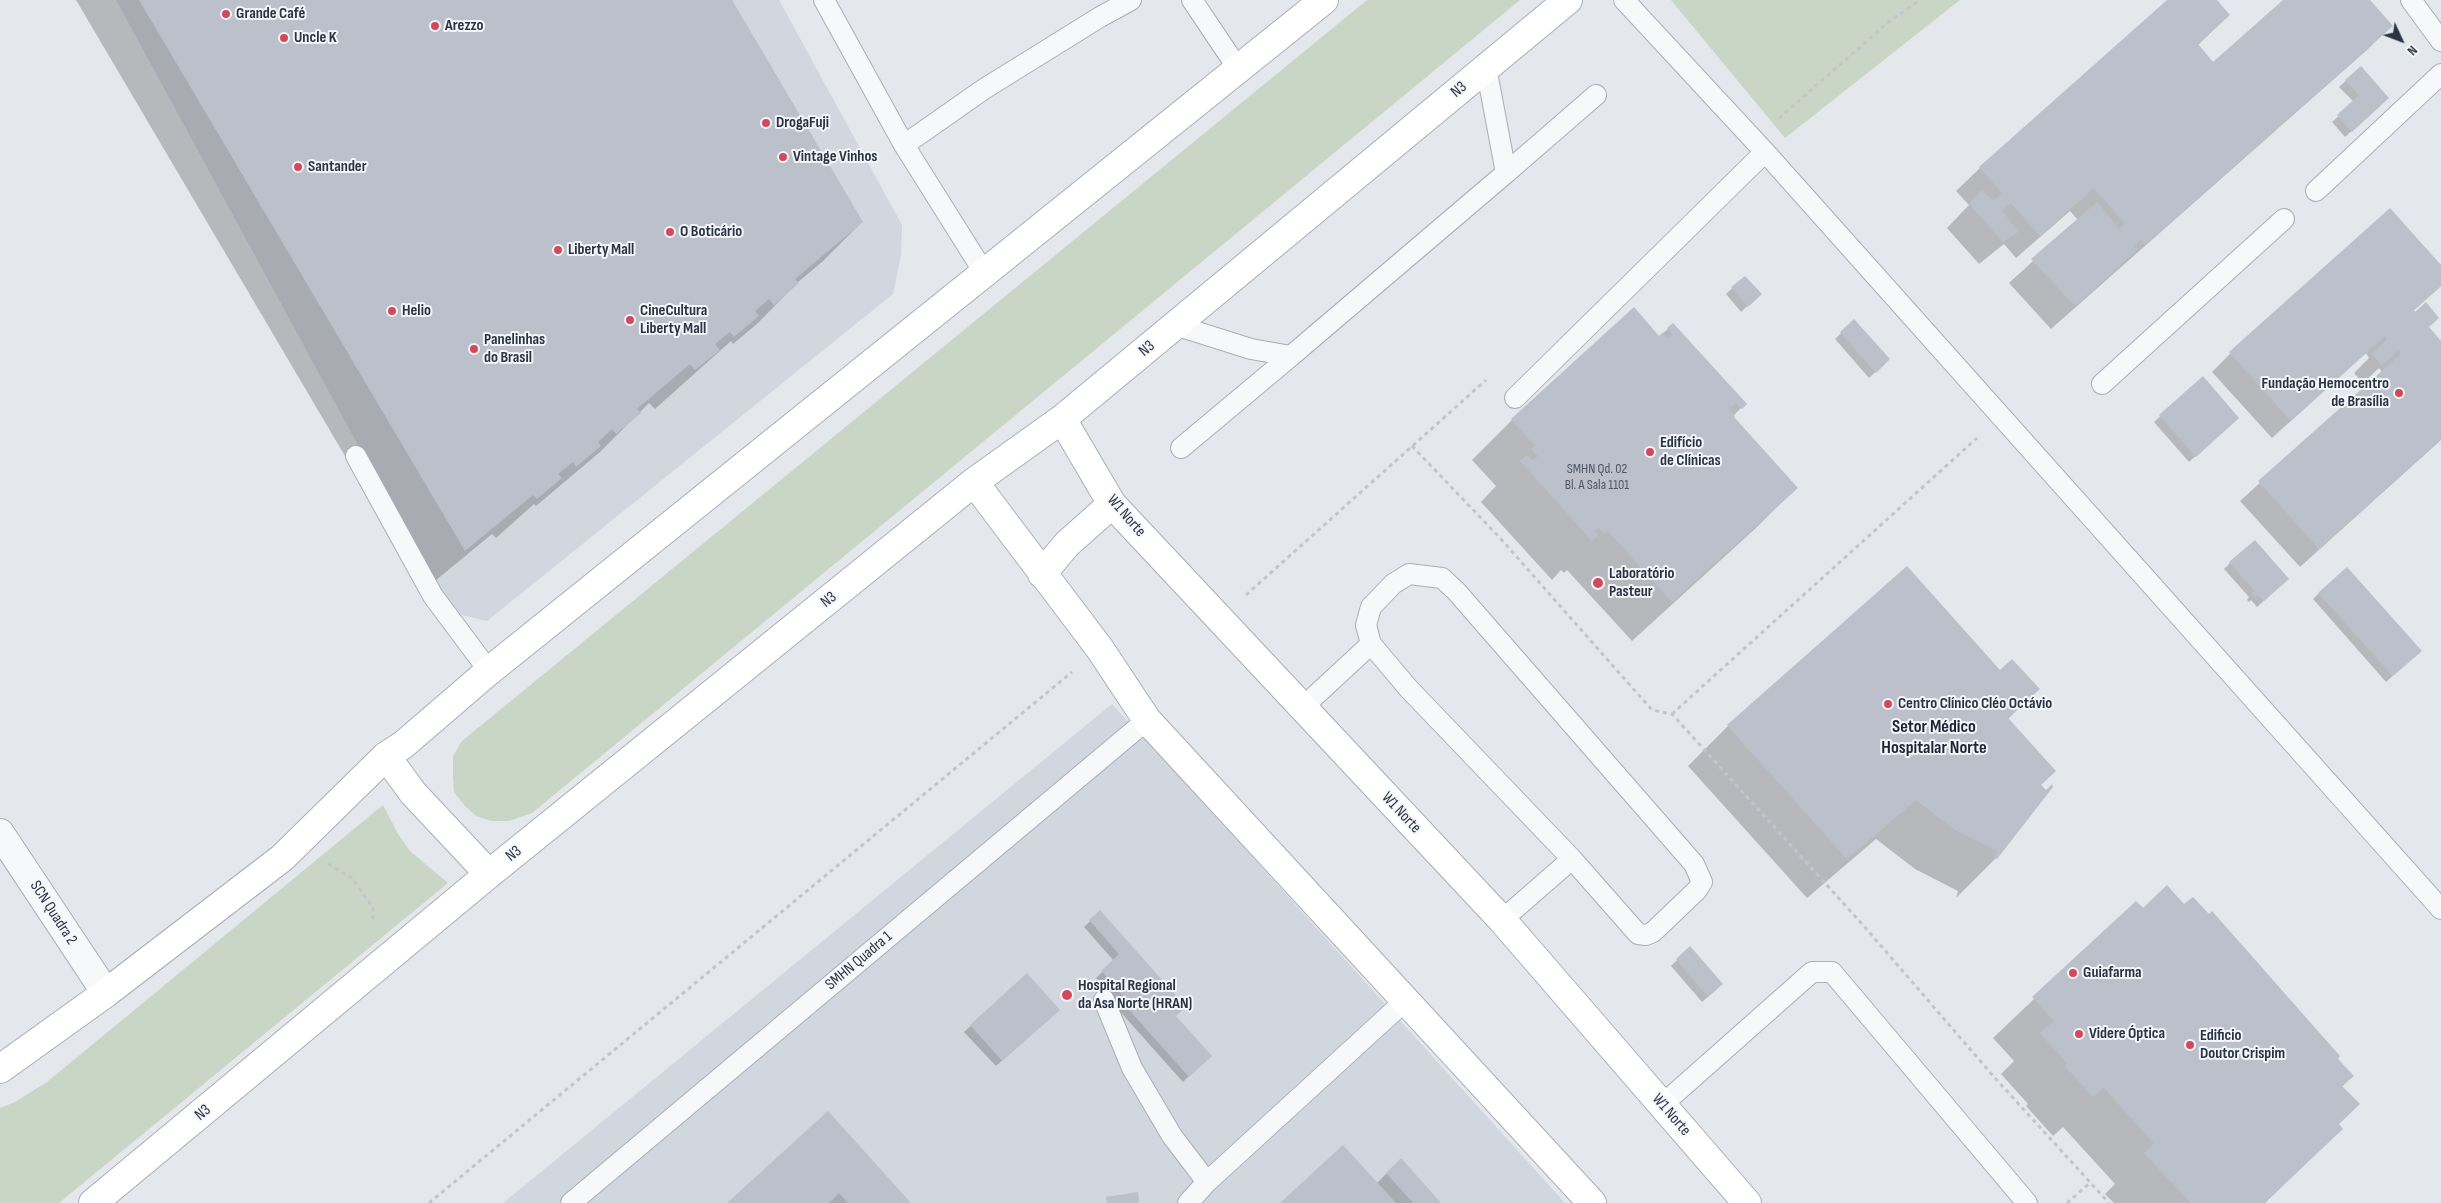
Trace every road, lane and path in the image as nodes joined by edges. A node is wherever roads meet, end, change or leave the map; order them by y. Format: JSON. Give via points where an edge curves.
{"nodes":[{"id":1,"x":824,"y":0,"type":"edge"},
{"id":2,"x":1131,"y":0,"type":"edge"},
{"id":3,"x":1192,"y":0,"type":"edge"},
{"id":4,"x":1324,"y":0,"type":"edge"},
{"id":5,"x":1568,"y":0,"type":"edge"},
{"id":6,"x":1624,"y":0,"type":"edge"},
{"id":7,"x":2411,"y":0,"type":"edge"},
{"id":8,"x":2441,"y":41,"type":"edge"},
{"id":9,"x":1486,"y":67,"type":"junction"},
{"id":10,"x":1239,"y":70,"type":"junction"},
{"id":11,"x":2441,"y":74,"type":"edge"},
{"id":12,"x":1596,"y":96,"type":"dead end"},
{"id":13,"x":904,"y":145,"type":"junction"},
{"id":14,"x":1765,"y":152,"type":"junction"},
{"id":15,"x":1506,"y":172,"type":"junction"},
{"id":16,"x":2316,"y":191,"type":"dead end"},
{"id":17,"x":2284,"y":218,"type":"dead end"},
{"id":18,"x":984,"y":274,"type":"junction"},
{"id":19,"x":1175,"y":325,"type":"junction"},
{"id":20,"x":1291,"y":356,"type":"junction"},
{"id":21,"x":2102,"y":384,"type":"dead end"},
{"id":22,"x":1515,"y":398,"type":"dead end"},
{"id":23,"x":1062,"y":420,"type":"junction"},
{"id":24,"x":1978,"y":437,"type":"dead end"},
{"id":25,"x":1412,"y":446,"type":"dead end"},
{"id":26,"x":1181,"y":448,"type":"dead end"},
{"id":27,"x":356,"y":456,"type":"dead end"},
{"id":28,"x":974,"y":482,"type":"junction"},
{"id":29,"x":1112,"y":504,"type":"junction"},
{"id":30,"x":1042,"y":574,"type":"junction"},
{"id":31,"x":1371,"y":644,"type":"junction"},
{"id":32,"x":1100,"y":649,"type":"junction"},
{"id":33,"x":488,"y":671,"type":"junction"},
{"id":34,"x":1303,"y":707,"type":"junction"},
{"id":35,"x":1672,"y":714,"type":"junction"},
{"id":36,"x":1147,"y":720,"type":"junction"},
{"id":37,"x":386,"y":756,"type":"junction"},
{"id":38,"x":0,"y":833,"type":"edge"},
{"id":39,"x":282,"y":858,"type":"junction"},
{"id":40,"x":1572,"y":859,"type":"junction"},
{"id":41,"x":489,"y":874,"type":"junction"},
{"id":42,"x":2441,"y":909,"type":"edge"},
{"id":43,"x":1502,"y":920,"type":"junction"},
{"id":44,"x":373,"y":924,"type":"dead end"},
{"id":45,"x":106,"y":993,"type":"junction"},
{"id":46,"x":1104,"y":1000,"type":"dead end"},
{"id":47,"x":1406,"y":1000,"type":"junction"},
{"id":48,"x":0,"y":1069,"type":"edge"},
{"id":49,"x":1662,"y":1104,"type":"junction"},
{"id":50,"x":1206,"y":1182,"type":"junction"},
{"id":51,"x":2091,"y":1182,"type":"junction"},
{"id":52,"x":93,"y":1203,"type":"edge"},
{"id":53,"x":428,"y":1203,"type":"edge"},
{"id":54,"x":571,"y":1203,"type":"edge"},
{"id":55,"x":1188,"y":1203,"type":"edge"},
{"id":56,"x":1592,"y":1203,"type":"edge"},
{"id":57,"x":1747,"y":1203,"type":"edge"},
{"id":58,"x":2028,"y":1203,"type":"edge"},
{"id":59,"x":2067,"y":1203,"type":"edge"},
{"id":60,"x":2109,"y":1203,"type":"edge"}],
"edges":[{"from":1,"to":13,"type":"lane"},
{"from":2,"to":13,"type":"lane","via":[[993,84]]},
{"from":3,"to":10,"type":"lane"},
{"from":4,"to":10,"type":"main road"},
{"from":5,"to":9,"type":"main road","name":"N3"},
{"from":6,"to":14,"type":"lane"},
{"from":7,"to":8,"type":"lane"},
{"from":9,"to":15,"type":"lane"},
{"from":9,"to":19,"type":"main road","name":"N3"},
{"from":10,"to":18,"type":"main road"},
{"from":11,"to":16,"type":"lane"},
{"from":12,"to":15,"type":"lane"},
{"from":13,"to":18,"type":"lane"},
{"from":14,"to":22,"type":"lane"},
{"from":14,"to":42,"type":"lane"},
{"from":15,"to":20,"type":"lane"},
{"from":17,"to":21,"type":"lane"},
{"from":18,"to":33,"type":"main road"},
{"from":19,"to":20,"type":"lane","via":[[1251,349]]},
{"from":19,"to":23,"type":"main road","name":"N3"},
{"from":20,"to":26,"type":"lane"},
{"from":23,"to":28,"type":"main road","name":"N3"},
{"from":23,"to":29,"type":"main road","name":"W1 Norte"},
{"from":24,"to":35,"type":"path"},
{"from":25,"to":35,"type":"path","via":[[1501,539],[1652,710]]},
{"from":27,"to":33,"type":"lane","via":[[433,596]]},
{"from":28,"to":30,"type":"main road"},
{"from":28,"to":41,"type":"main road","name":"N3"},
{"from":29,"to":30,"type":"main road","via":[[1067,544]]},
{"from":29,"to":34,"type":"main road","name":"W1 Norte"},
{"from":30,"to":32,"type":"main road"},
{"from":31,"to":34,"type":"lane"},
{"from":31,"to":40,"type":"lane"},
{"from":31,"to":40,"type":"lane","via":[[1366,625],[1371,607],[1393,584],[1409,574],[1442,578],[1456,590],[1694,864],[1702,882],[1698,890],[1646,936],[1638,934]]},
{"from":32,"to":36,"type":"main road"},
{"from":32,"to":53,"type":"path"},
{"from":33,"to":37,"type":"main road"},
{"from":34,"to":43,"type":"main road","name":"W1 Norte"},
{"from":35,"to":51,"type":"path"},
{"from":36,"to":47,"type":"main road"},
{"from":36,"to":54,"type":"lane","name":"SMHN Quadra 1"},
{"from":37,"to":39,"type":"main road"},
{"from":37,"to":41,"type":"main road","via":[[413,793]]},
{"from":38,"to":45,"type":"street","name":"SCN Quadra 2"},
{"from":39,"to":44,"type":"path","via":[[330,865],[352,878],[373,908]]},
{"from":39,"to":45,"type":"main road"},
{"from":40,"to":43,"type":"lane"},
{"from":41,"to":52,"type":"main road","name":"N3"},
{"from":43,"to":49,"type":"main road","name":"W1 Norte"},
{"from":45,"to":48,"type":"main road"},
{"from":46,"to":50,"type":"lane","via":[[1132,1068],[1172,1136]]},
{"from":47,"to":50,"type":"lane"},
{"from":47,"to":56,"type":"main road"},
{"from":49,"to":57,"type":"main road","name":"W1 Norte"},
{"from":49,"to":58,"type":"lane","via":[[1812,972],[1832,972]]},
{"from":50,"to":55,"type":"lane"},
{"from":51,"to":59,"type":"path"},
{"from":51,"to":60,"type":"path"}]}
